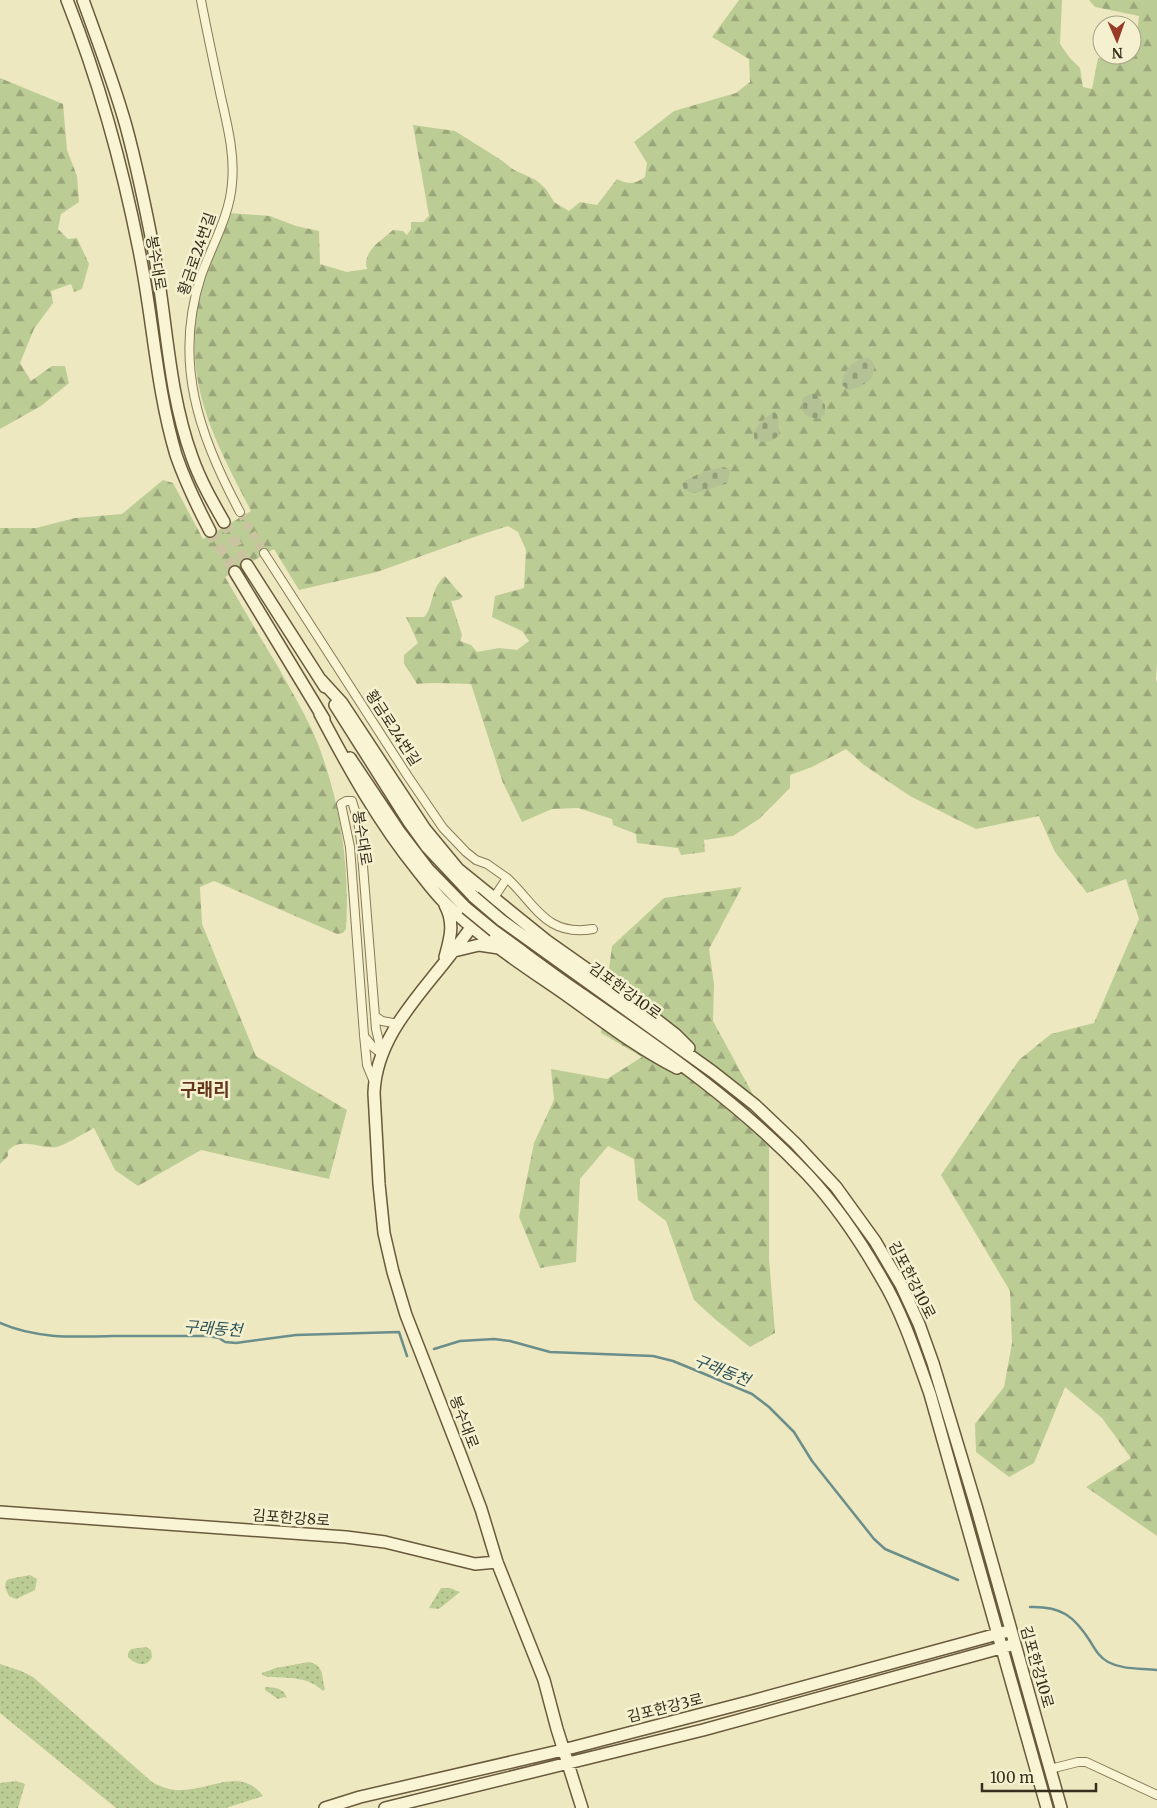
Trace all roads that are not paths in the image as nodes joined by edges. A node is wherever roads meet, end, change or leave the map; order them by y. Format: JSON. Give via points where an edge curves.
{"nodes":[{"id":1,"x":67,"y":0,"type":"edge"},
{"id":2,"x":83,"y":0,"type":"edge"},
{"id":3,"x":200,"y":0,"type":"edge"},
{"id":4,"x":240,"y":512,"type":"tunnel mouth"},
{"id":5,"x":224,"y":522,"type":"tunnel mouth"},
{"id":6,"x":210,"y":531,"type":"tunnel mouth"},
{"id":7,"x":264,"y":553,"type":"tunnel mouth"},
{"id":8,"x":247,"y":565,"type":"tunnel mouth"},
{"id":9,"x":235,"y":572,"type":"tunnel mouth"},
{"id":10,"x":322,"y":680,"type":"junction"},
{"id":11,"x":320,"y":714,"type":"junction"},
{"id":12,"x":507,"y":878,"type":"junction"},
{"id":13,"x":493,"y":899,"type":"junction"},
{"id":14,"x":442,"y":900,"type":"junction"},
{"id":15,"x":471,"y":926,"type":"junction"},
{"id":16,"x":593,"y":929,"type":"dead end"},
{"id":17,"x":494,"y":931,"type":"joint"},
{"id":18,"x":502,"y":949,"type":"junction"},
{"id":19,"x":454,"y":951,"type":"junction"},
{"id":20,"x":444,"y":964,"type":"junction"},
{"id":21,"x":375,"y":1016,"type":"junction"},
{"id":22,"x":398,"y":1024,"type":"junction"},
{"id":23,"x":364,"y":1035,"type":"junction"},
{"id":24,"x":382,"y":1054,"type":"junction"},
{"id":25,"x":713,"y":1072,"type":"junction"},
{"id":26,"x":703,"y":1081,"type":"junction"},
{"id":27,"x":374,"y":1082,"type":"junction"},
{"id":28,"x":0,"y":1510,"type":"edge"},
{"id":29,"x":497,"y":1562,"type":"junction"},
{"id":30,"x":1011,"y":1630,"type":"junction"},
{"id":31,"x":998,"y":1634,"type":"junction"},
{"id":32,"x":1015,"y":1644,"type":"junction"},
{"id":33,"x":1002,"y":1648,"type":"junction"},
{"id":34,"x":563,"y":1750,"type":"junction"},
{"id":35,"x":568,"y":1764,"type":"junction"},
{"id":36,"x":1050,"y":1769,"type":"junction"},
{"id":37,"x":1157,"y":1795,"type":"edge"},
{"id":38,"x":326,"y":1808,"type":"edge"},
{"id":39,"x":386,"y":1808,"type":"edge"},
{"id":40,"x":582,"y":1808,"type":"edge"},
{"id":41,"x":1047,"y":1808,"type":"edge"},
{"id":42,"x":1061,"y":1808,"type":"edge"}],
"edges":[{"from":1,"to":6,"type":"street","name":"봉수대로","via":[[117,151],[140,252],[162,391],[176,454]]},
{"from":2,"to":5,"type":"street","name":"봉수대로","via":[[126,125],[154,255],[183,430],[204,487]]},
{"from":3,"to":4,"type":"street","name":"황금로24번길","via":[[230,144],[233,181],[228,207],[194,303],[191,368],[196,408],[206,440]]},
{"from":7,"to":12,"type":"street","name":"황금로24번길","via":[[443,828],[476,860]]},
{"from":8,"to":10,"type":"street"},
{"from":9,"to":11,"type":"street","name":"봉수대로"},
{"from":10,"to":13,"type":"street","via":[[342,703],[426,829],[458,870]]},
{"from":10,"to":25,"type":"street","name":"김포한강10로","bridge":true,"via":[[409,822],[427,847],[474,897],[501,920]]},
{"from":11,"to":14,"type":"street","via":[[351,774],[395,843]]},
{"from":11,"to":17,"type":"street","name":"봉수대로","bridge":true,"via":[[422,862],[466,908]]},
{"from":12,"to":13,"type":"street"},
{"from":12,"to":16,"type":"street","name":"황금로24번길","via":[[533,907],[554,924],[571,930]]},
{"from":13,"to":15,"type":"street","name":"봉수대로"},
{"from":13,"to":25,"type":"street","via":[[668,1029]]},
{"from":14,"to":15,"type":"street"},
{"from":14,"to":20,"type":"street","via":[[452,924]]},
{"from":15,"to":18,"type":"street"},
{"from":15,"to":19,"type":"street","name":"봉수대로"},
{"from":17,"to":26,"type":"street","name":"김포한강10로"},
{"from":18,"to":19,"type":"street","via":[[478,945]]},
{"from":18,"to":26,"type":"street","via":[[663,1061]]},
{"from":19,"to":20,"type":"street","name":"봉수대로"},
{"from":20,"to":22,"type":"street","name":"봉수대로"},
{"from":21,"to":22,"type":"street"},
{"from":21,"to":23,"type":"street","name":"봉수대로","via":[[361,841],[352,802],[346,801],[341,804],[350,847]]},
{"from":21,"to":24,"type":"street","name":"봉수대로"},
{"from":22,"to":24,"type":"street","name":"봉수대로"},
{"from":23,"to":24,"type":"street"},
{"from":23,"to":27,"type":"street","name":"봉수대로","via":[[367,1065]]},
{"from":24,"to":27,"type":"street","name":"봉수대로"},
{"from":25,"to":30,"type":"street","name":"김포한강10로","via":[[755,1105],[830,1181],[875,1241],[900,1285],[933,1363],[978,1508]]},
{"from":26,"to":31,"type":"street","name":"김포한강10로","via":[[756,1124],[808,1175],[847,1224],[883,1280],[908,1333],[930,1394]]},
{"from":27,"to":29,"type":"street","name":"봉수대로","via":[[378,1184],[388,1255],[406,1315],[481,1509]]},
{"from":28,"to":29,"type":"street","name":"김포한강8로","via":[[346,1537],[385,1542],[475,1564]]},
{"from":29,"to":34,"type":"street","name":"봉수대로","via":[[544,1680]]},
{"from":30,"to":31,"type":"street","name":"김포한강3로"},
{"from":30,"to":32,"type":"street","name":"김포한강10로"},
{"from":31,"to":33,"type":"street","name":"김포한강10로"},
{"from":31,"to":34,"type":"street","name":"김포한강3로"},
{"from":32,"to":33,"type":"street","name":"김포한강3로"},
{"from":32,"to":36,"type":"street","name":"김포한강10로"},
{"from":33,"to":35,"type":"street","name":"김포한강3로"},
{"from":33,"to":41,"type":"street","name":"김포한강10로"},
{"from":34,"to":35,"type":"street","name":"봉수대로"},
{"from":34,"to":38,"type":"street","name":"김포한강3로","via":[[360,1797]]},
{"from":35,"to":39,"type":"street","name":"김포한강3로"},
{"from":35,"to":40,"type":"street","name":"봉수대로"},
{"from":36,"to":37,"type":"street","via":[[1086,1762]]},
{"from":36,"to":42,"type":"street","name":"김포한강10로"}]}
